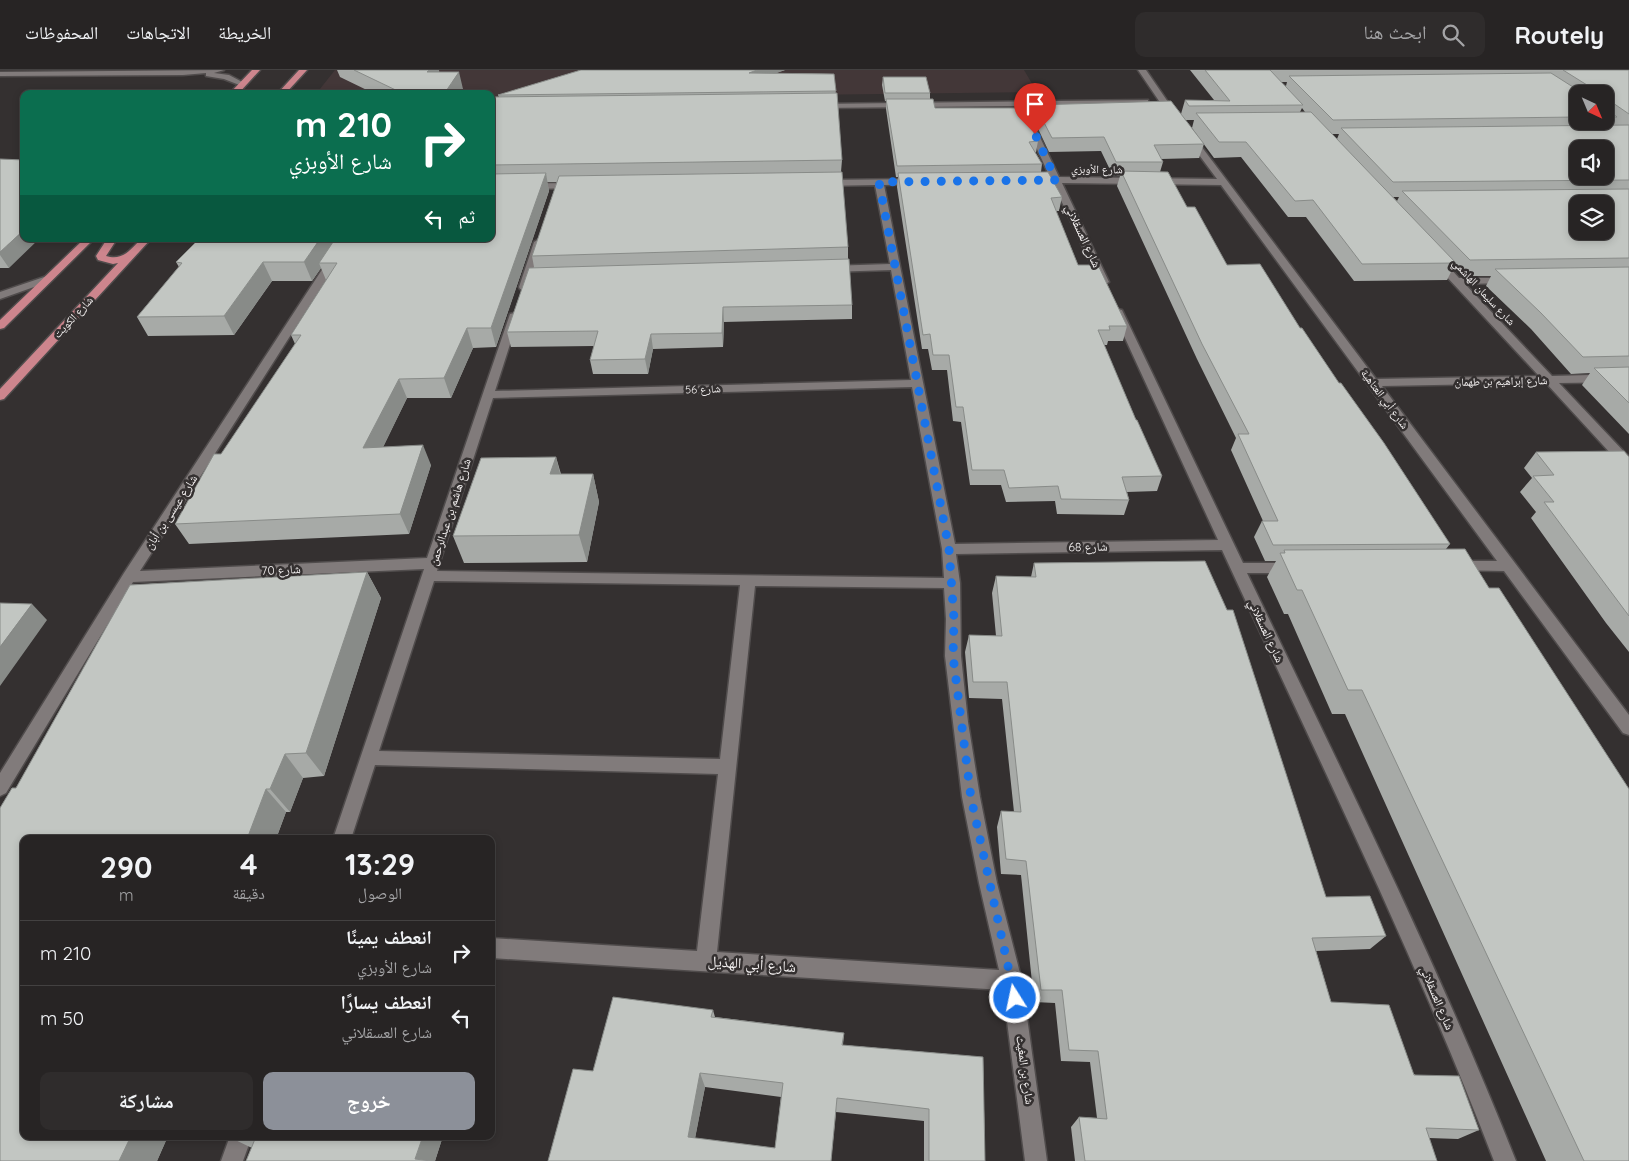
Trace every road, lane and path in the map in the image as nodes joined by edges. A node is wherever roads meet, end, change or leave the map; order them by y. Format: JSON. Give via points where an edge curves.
{"nodes":[{"id":1,"x":220,"y":70,"type":"edge"},
{"id":2,"x":256,"y":70,"type":"edge"},
{"id":3,"x":303,"y":70,"type":"edge"},
{"id":4,"x":1142,"y":70,"type":"edge"},
{"id":5,"x":182,"y":73,"type":"junction"},
{"id":6,"x":0,"y":74,"type":"edge"},
{"id":7,"x":242,"y":84,"type":"junction"},
{"id":8,"x":237,"y":90,"type":"edge"},
{"id":9,"x":285,"y":90,"type":"edge"},
{"id":10,"x":1164,"y":102,"type":"junction"},
{"id":11,"x":1020,"y":104,"type":"junction"},
{"id":12,"x":807,"y":106,"type":"edge"},
{"id":13,"x":1037,"y":180,"type":"edge"},
{"id":14,"x":1056,"y":180,"type":"junction"},
{"id":15,"x":879,"y":182,"type":"junction"},
{"id":16,"x":928,"y":182,"type":"edge"},
{"id":17,"x":1223,"y":182,"type":"junction"},
{"id":18,"x":811,"y":183,"type":"edge"},
{"id":19,"x":586,"y":186,"type":"edge"},
{"id":20,"x":495,"y":187,"type":"edge"},
{"id":21,"x":542,"y":232,"type":"edge"},
{"id":22,"x":86,"y":242,"type":"edge"},
{"id":23,"x":110,"y":242,"type":"edge"},
{"id":24,"x":143,"y":242,"type":"edge"},
{"id":25,"x":345,"y":242,"type":"edge"},
{"id":26,"x":1430,"y":252,"type":"edge"},
{"id":27,"x":129,"y":258,"type":"junction"},
{"id":28,"x":895,"y":267,"type":"junction"},
{"id":29,"x":816,"y":269,"type":"edge"},
{"id":30,"x":47,"y":280,"type":"junction"},
{"id":31,"x":1514,"y":280,"type":"edge"},
{"id":32,"x":1457,"y":281,"type":"junction"},
{"id":33,"x":0,"y":296,"type":"edge"},
{"id":34,"x":0,"y":326,"type":"edge"},
{"id":35,"x":1629,"y":378,"type":"edge"},
{"id":36,"x":1549,"y":380,"type":"junction"},
{"id":37,"x":918,"y":383,"type":"junction"},
{"id":38,"x":1373,"y":383,"type":"junction"},
{"id":39,"x":488,"y":395,"type":"junction"},
{"id":40,"x":0,"y":396,"type":"edge"},
{"id":41,"x":1629,"y":465,"type":"edge"},
{"id":42,"x":1226,"y":545,"type":"junction"},
{"id":43,"x":949,"y":549,"type":"junction"},
{"id":44,"x":1441,"y":566,"type":"edge"},
{"id":45,"x":1509,"y":566,"type":"junction"},
{"id":46,"x":1237,"y":568,"type":"junction"},
{"id":47,"x":1305,"y":568,"type":"edge"},
{"id":48,"x":431,"y":569,"type":"junction"},
{"id":49,"x":129,"y":577,"type":"junction"},
{"id":50,"x":748,"y":580,"type":"junction"},
{"id":51,"x":953,"y":583,"type":"junction"},
{"id":52,"x":1629,"y":728,"type":"edge"},
{"id":53,"x":369,"y":758,"type":"junction"},
{"id":54,"x":728,"y":767,"type":"junction"},
{"id":55,"x":0,"y":788,"type":"edge"},
{"id":56,"x":343,"y":835,"type":"edge"},
{"id":57,"x":495,"y":948,"type":"edge"},
{"id":58,"x":706,"y":961,"type":"junction"},
{"id":59,"x":1012,"y":981,"type":"junction"},
{"id":60,"x":240,"y":1140,"type":"edge"},
{"id":61,"x":232,"y":1161,"type":"edge"},
{"id":62,"x":1036,"y":1161,"type":"edge"},
{"id":63,"x":1505,"y":1161,"type":"edge"}],
"edges":[{"from":1,"to":5,"type":"street"},
{"from":2,"to":7,"type":"main road"},
{"from":3,"to":9,"type":"main road"},
{"from":4,"to":10,"type":"street","name":"شارع أبي العتاهية"},
{"from":5,"to":6,"type":"street"},
{"from":5,"to":7,"type":"street","via":[[226,77]]},
{"from":7,"to":8,"type":"main road"},
{"from":10,"to":11,"type":"street"},
{"from":10,"to":17,"type":"street","name":"شارع أبي العتاهية"},
{"from":11,"to":12,"type":"street"},
{"from":11,"to":14,"type":"street","name":"شارع العسقلاني"},
{"from":13,"to":14,"type":"street","name":"شارع الأوبزي"},
{"from":14,"to":17,"type":"street","name":"شارع الأوبزي"},
{"from":14,"to":42,"type":"street","name":"شارع العسقلاني"},
{"from":15,"to":16,"type":"street"},
{"from":15,"to":18,"type":"street"},
{"from":15,"to":28,"type":"street","name":"شارع بن المغيث"},
{"from":17,"to":38,"type":"street","name":"شارع أبي العتاهية"},
{"from":19,"to":20,"type":"street","via":[[556,191]]},
{"from":21,"to":39,"type":"street","name":"شارع هاشم بن عبدالرحمن","via":[[532,277],[520,300]]},
{"from":22,"to":30,"type":"main road"},
{"from":23,"to":27,"type":"main road","via":[[102,252],[102,258]]},
{"from":24,"to":27,"type":"main road","name":"شارع الكويت"},
{"from":25,"to":49,"type":"street","name":"شارع عيسى بن أبان"},
{"from":26,"to":32,"type":"street","name":"شارع سليمان الهاشمي"},
{"from":27,"to":40,"type":"main road","name":"شارع الكويت"},
{"from":28,"to":29,"type":"street"},
{"from":28,"to":37,"type":"street","name":"شارع بن المغيث"},
{"from":30,"to":33,"type":"street"},
{"from":30,"to":34,"type":"main road"},
{"from":31,"to":32,"type":"street"},
{"from":32,"to":36,"type":"street","name":"شارع سليمان الهاشمي"},
{"from":35,"to":36,"type":"street","name":"شارع إبراهيم بن طهمان"},
{"from":36,"to":38,"type":"street","name":"شارع إبراهيم بن طهمان"},
{"from":36,"to":41,"type":"street","name":"شارع سليمان الهاشمي"},
{"from":37,"to":39,"type":"street","name":"شارع 56"},
{"from":37,"to":43,"type":"street","name":"شارع بن المغيث"},
{"from":38,"to":45,"type":"street","name":"شارع أبي العتاهية"},
{"from":39,"to":48,"type":"street","name":"شارع هاشم بن عبدالرحمن"},
{"from":42,"to":43,"type":"street","name":"شارع 68"},
{"from":42,"to":46,"type":"street","name":"شارع العسقلاني"},
{"from":43,"to":51,"type":"street","name":"شارع بن المغيث"},
{"from":44,"to":45,"type":"street"},
{"from":45,"to":52,"type":"street","name":"شارع أبي العتاهية"},
{"from":46,"to":47,"type":"street"},
{"from":46,"to":63,"type":"street","name":"شارع العسقلاني","via":[[1414,943]]},
{"from":48,"to":49,"type":"street","name":"شارع 70"},
{"from":48,"to":50,"type":"street","name":"شارع 70"},
{"from":48,"to":53,"type":"street","name":"شارع هاشم بن عبدالرحمن"},
{"from":49,"to":55,"type":"street","name":"شارع عيسى بن أبان"},
{"from":50,"to":51,"type":"street","name":"شارع 70"},
{"from":50,"to":54,"type":"street"},
{"from":51,"to":59,"type":"street","name":"شارع بن المغيث","via":[[953,656],[971,798]]},
{"from":53,"to":54,"type":"street"},
{"from":53,"to":56,"type":"street","name":"شارع هاشم بن عبدالرحمن"},
{"from":54,"to":58,"type":"street"},
{"from":57,"to":58,"type":"street","name":"شارع أبي الهذيل"},
{"from":58,"to":59,"type":"street","name":"شارع أبي الهذيل"},
{"from":59,"to":62,"type":"street","name":"شارع بن المغيث"},
{"from":60,"to":61,"type":"street"}]}
